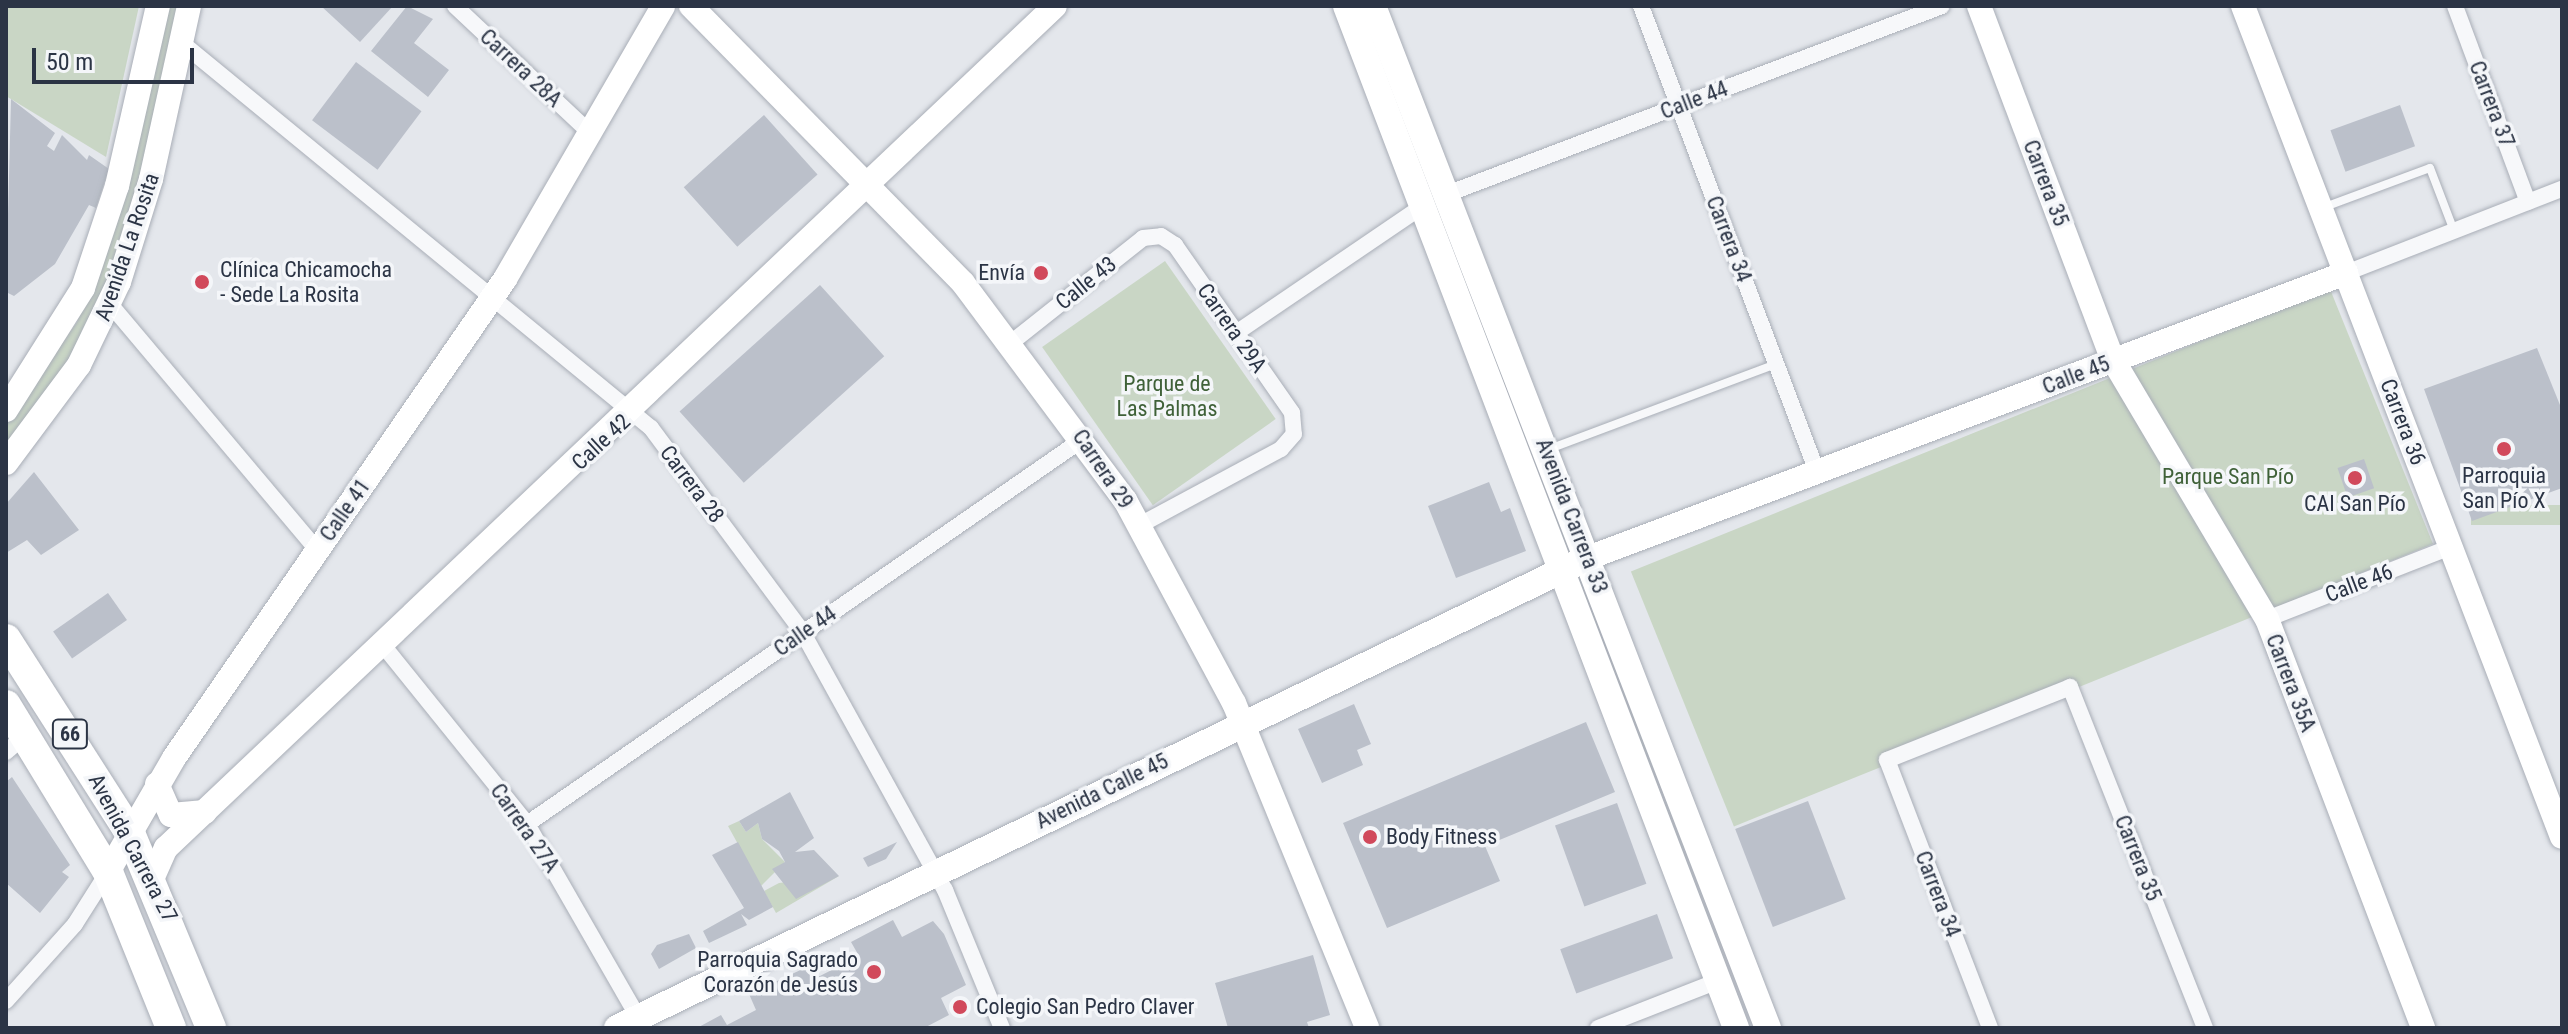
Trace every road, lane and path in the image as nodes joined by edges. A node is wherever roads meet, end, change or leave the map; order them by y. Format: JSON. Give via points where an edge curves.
{"nodes":[{"id":1,"x":158,"y":6,"type":"edge"},
{"id":2,"x":189,"y":6,"type":"edge"},
{"id":3,"x":455,"y":6,"type":"edge"},
{"id":4,"x":663,"y":6,"type":"edge"},
{"id":5,"x":691,"y":6,"type":"edge"},
{"id":6,"x":1055,"y":6,"type":"edge"},
{"id":7,"x":1346,"y":6,"type":"edge"},
{"id":8,"x":1373,"y":6,"type":"edge"},
{"id":9,"x":1641,"y":6,"type":"edge"},
{"id":10,"x":1942,"y":6,"type":"edge"},
{"id":11,"x":1979,"y":6,"type":"edge"},
{"id":12,"x":2243,"y":6,"type":"edge"},
{"id":13,"x":2455,"y":6,"type":"edge"},
{"id":14,"x":182,"y":43,"type":"junction"},
{"id":15,"x":1679,"y":106,"type":"junction"},
{"id":16,"x":586,"y":129,"type":"junction"},
{"id":17,"x":866,"y":184,"type":"junction"},
{"id":18,"x":2562,"y":189,"type":"edge"},
{"id":19,"x":1447,"y":194,"type":"junction"},
{"id":20,"x":2528,"y":202,"type":"junction"},
{"id":21,"x":1423,"y":206,"type":"junction"},
{"id":22,"x":2321,"y":208,"type":"junction"},
{"id":23,"x":2454,"y":231,"type":"junction"},
{"id":24,"x":1165,"y":237,"type":"joint"},
{"id":25,"x":2346,"y":273,"type":"junction"},
{"id":26,"x":494,"y":294,"type":"junction"},
{"id":27,"x":110,"y":304,"type":"junction"},
{"id":28,"x":1236,"y":333,"type":"junction"},
{"id":29,"x":1012,"y":342,"type":"junction"},
{"id":30,"x":2113,"y":360,"type":"junction"},
{"id":31,"x":1777,"y":364,"type":"junction"},
{"id":32,"x":6,"y":410,"type":"edge"},
{"id":33,"x":635,"y":411,"type":"junction"},
{"id":34,"x":1083,"y":439,"type":"junction"},
{"id":35,"x":1546,"y":450,"type":"junction"},
{"id":36,"x":6,"y":463,"type":"edge"},
{"id":37,"x":1817,"y":472,"type":"junction"},
{"id":38,"x":1140,"y":525,"type":"junction"},
{"id":39,"x":2451,"y":547,"type":"junction"},
{"id":40,"x":317,"y":550,"type":"junction"},
{"id":41,"x":1588,"y":558,"type":"junction"},
{"id":42,"x":1561,"y":569,"type":"junction"},
{"id":43,"x":2267,"y":619,"type":"junction"},
{"id":44,"x":803,"y":633,"type":"junction"},
{"id":45,"x":6,"y":639,"type":"edge"},
{"id":46,"x":382,"y":644,"type":"junction"},
{"id":47,"x":6,"y":705,"type":"edge"},
{"id":48,"x":1243,"y":723,"type":"junction"},
{"id":49,"x":16,"y":743,"type":"edge"},
{"id":50,"x":1887,"y":760,"type":"joint"},
{"id":51,"x":157,"y":784,"type":"junction"},
{"id":52,"x":205,"y":812,"type":"junction"},
{"id":53,"x":527,"y":824,"type":"junction"},
{"id":54,"x":130,"y":833,"type":"junction"},
{"id":55,"x":2562,"y":837,"type":"edge"},
{"id":56,"x":108,"y":872,"type":"junction"},
{"id":57,"x":935,"y":872,"type":"junction"},
{"id":58,"x":152,"y":879,"type":"junction"},
{"id":59,"x":1718,"y":981,"type":"junction"},
{"id":60,"x":6,"y":1001,"type":"edge"},
{"id":61,"x":633,"y":1024,"type":"edge"},
{"id":62,"x":171,"y":1028,"type":"edge"},
{"id":63,"x":211,"y":1028,"type":"edge"},
{"id":64,"x":1002,"y":1028,"type":"edge"},
{"id":65,"x":1367,"y":1028,"type":"edge"},
{"id":66,"x":1598,"y":1028,"type":"edge"},
{"id":67,"x":1736,"y":1028,"type":"edge"},
{"id":68,"x":1768,"y":1028,"type":"edge"},
{"id":69,"x":1990,"y":1028,"type":"edge"},
{"id":70,"x":2205,"y":1028,"type":"edge"},
{"id":71,"x":2423,"y":1028,"type":"edge"}],
"edges":[{"from":1,"to":32,"type":"street","name":"Avenida La Rosita","via":[[117,186],[83,288]]},
{"from":2,"to":14,"type":"street","name":"Avenida La Rosita"},
{"from":3,"to":16,"type":"street","name":"Carrera 28A"},
{"from":4,"to":16,"type":"street","name":"Calle 41"},
{"from":5,"to":17,"type":"street","name":"Carrera 29"},
{"from":6,"to":17,"type":"street","name":"Calle 42"},
{"from":7,"to":21,"type":"main road","name":"Avenida Carrera 33"},
{"from":8,"to":19,"type":"main road","name":"Avenida Carrera 33"},
{"from":9,"to":15,"type":"street","name":"Carrera 34"},
{"from":10,"to":15,"type":"street","name":"Calle 44"},
{"from":11,"to":30,"type":"street","name":"Carrera 35"},
{"from":12,"to":22,"type":"street","name":"Carrera 36"},
{"from":13,"to":20,"type":"street","name":"Carrera 37"},
{"from":14,"to":26,"type":"street","name":"Carrera 28"},
{"from":14,"to":27,"type":"street","name":"Avenida La Rosita","via":[[143,211]]},
{"from":15,"to":19,"type":"street","name":"Calle 44"},
{"from":15,"to":31,"type":"street","name":"Carrera 34"},
{"from":16,"to":26,"type":"street","name":"Calle 41"},
{"from":17,"to":29,"type":"street","name":"Carrera 29"},
{"from":17,"to":33,"type":"street","name":"Calle 42"},
{"from":18,"to":20,"type":"street","name":"Calle 45"},
{"from":19,"to":35,"type":"main road","name":"Avenida Carrera 33"},
{"from":20,"to":23,"type":"street","name":"Calle 45"},
{"from":21,"to":28,"type":"street"},
{"from":21,"to":42,"type":"main road","name":"Avenida Carrera 33"},
{"from":22,"to":23,"type":"lane","via":[[2430,168]]},
{"from":22,"to":25,"type":"street","name":"Carrera 36"},
{"from":23,"to":25,"type":"street","name":"Calle 45"},
{"from":24,"to":28,"type":"street","name":"Carrera 29A"},
{"from":24,"to":29,"type":"street","name":"Calle 43","via":[[1137,242]]},
{"from":25,"to":30,"type":"street","name":"Calle 45"},
{"from":25,"to":39,"type":"street","name":"Carrera 36"},
{"from":26,"to":33,"type":"street","name":"Carrera 28"},
{"from":26,"to":40,"type":"street","name":"Calle 41"},
{"from":27,"to":36,"type":"street","name":"Avenida La Rosita","via":[[79,365]]},
{"from":27,"to":40,"type":"street"},
{"from":28,"to":38,"type":"street","name":"Carrera 29A","via":[[1295,423],[1281,449]]},
{"from":29,"to":34,"type":"street","name":"Carrera 29"},
{"from":30,"to":37,"type":"street","name":"Calle 45"},
{"from":30,"to":43,"type":"street","name":"Carrera 35A"},
{"from":31,"to":35,"type":"lane"},
{"from":31,"to":37,"type":"street","name":"Carrera 34"},
{"from":33,"to":44,"type":"street","name":"Carrera 28"},
{"from":33,"to":46,"type":"street","name":"Calle 42"},
{"from":34,"to":38,"type":"street","name":"Carrera 29"},
{"from":34,"to":44,"type":"street","name":"Calle 44"},
{"from":35,"to":41,"type":"main road","name":"Avenida Carrera 33"},
{"from":37,"to":41,"type":"street","name":"Calle 45"},
{"from":38,"to":48,"type":"street","name":"Carrera 29"},
{"from":39,"to":43,"type":"street","name":"Calle 46"},
{"from":39,"to":55,"type":"street","name":"Carrera 36"},
{"from":40,"to":51,"type":"street","name":"Calle 41"},
{"from":41,"to":42,"type":"main road","name":"Avenida Calle 45"},
{"from":41,"to":68,"type":"main road","name":"Avenida Carrera 33"},
{"from":42,"to":48,"type":"main road","name":"Avenida Calle 45"},
{"from":42,"to":59,"type":"main road","name":"Avenida Carrera 33"},
{"from":43,"to":71,"type":"street","name":"Carrera 35A"},
{"from":44,"to":53,"type":"street","name":"Calle 44"},
{"from":44,"to":57,"type":"street","name":"Carrera 28"},
{"from":45,"to":54,"type":"highway","name":"Avenida Carrera 27","number":"66"},
{"from":46,"to":52,"type":"street","name":"Calle 42"},
{"from":46,"to":53,"type":"street","name":"Carrera 27A"},
{"from":47,"to":49,"type":"highway","name":"Avenida Carrera 27","number":"66"},
{"from":48,"to":57,"type":"main road","name":"Avenida Calle 45"},
{"from":48,"to":65,"type":"street","name":"Carrera 29"},
{"from":49,"to":56,"type":"highway","name":"Avenida Carrera 27","number":"66"},
{"from":50,"to":69,"type":"street","name":"Carrera 34"},
{"from":50,"to":70,"type":"street","name":"Carrera 35","via":[[2070,687]]},
{"from":51,"to":52,"type":"street","via":[[171,815]]},
{"from":51,"to":54,"type":"street","name":"Calle 41"},
{"from":52,"to":58,"type":"street","name":"Calle 42","via":[[166,848]]},
{"from":53,"to":61,"type":"street","name":"Carrera 27A"},
{"from":54,"to":56,"type":"street","name":"Calle 41"},
{"from":54,"to":58,"type":"highway","name":"Avenida Carrera 27","number":"66"},
{"from":56,"to":60,"type":"street","name":"Calle 41","via":[[75,924]]},
{"from":56,"to":62,"type":"highway","name":"Avenida Carrera 27","number":"66"},
{"from":57,"to":61,"type":"main road","name":"Avenida Calle 45"},
{"from":57,"to":64,"type":"street","name":"Carrera 28"},
{"from":58,"to":63,"type":"highway","name":"Avenida Carrera 27","number":"66"},
{"from":59,"to":66,"type":"street"},
{"from":59,"to":67,"type":"main road","name":"Avenida Carrera 33"}]}
